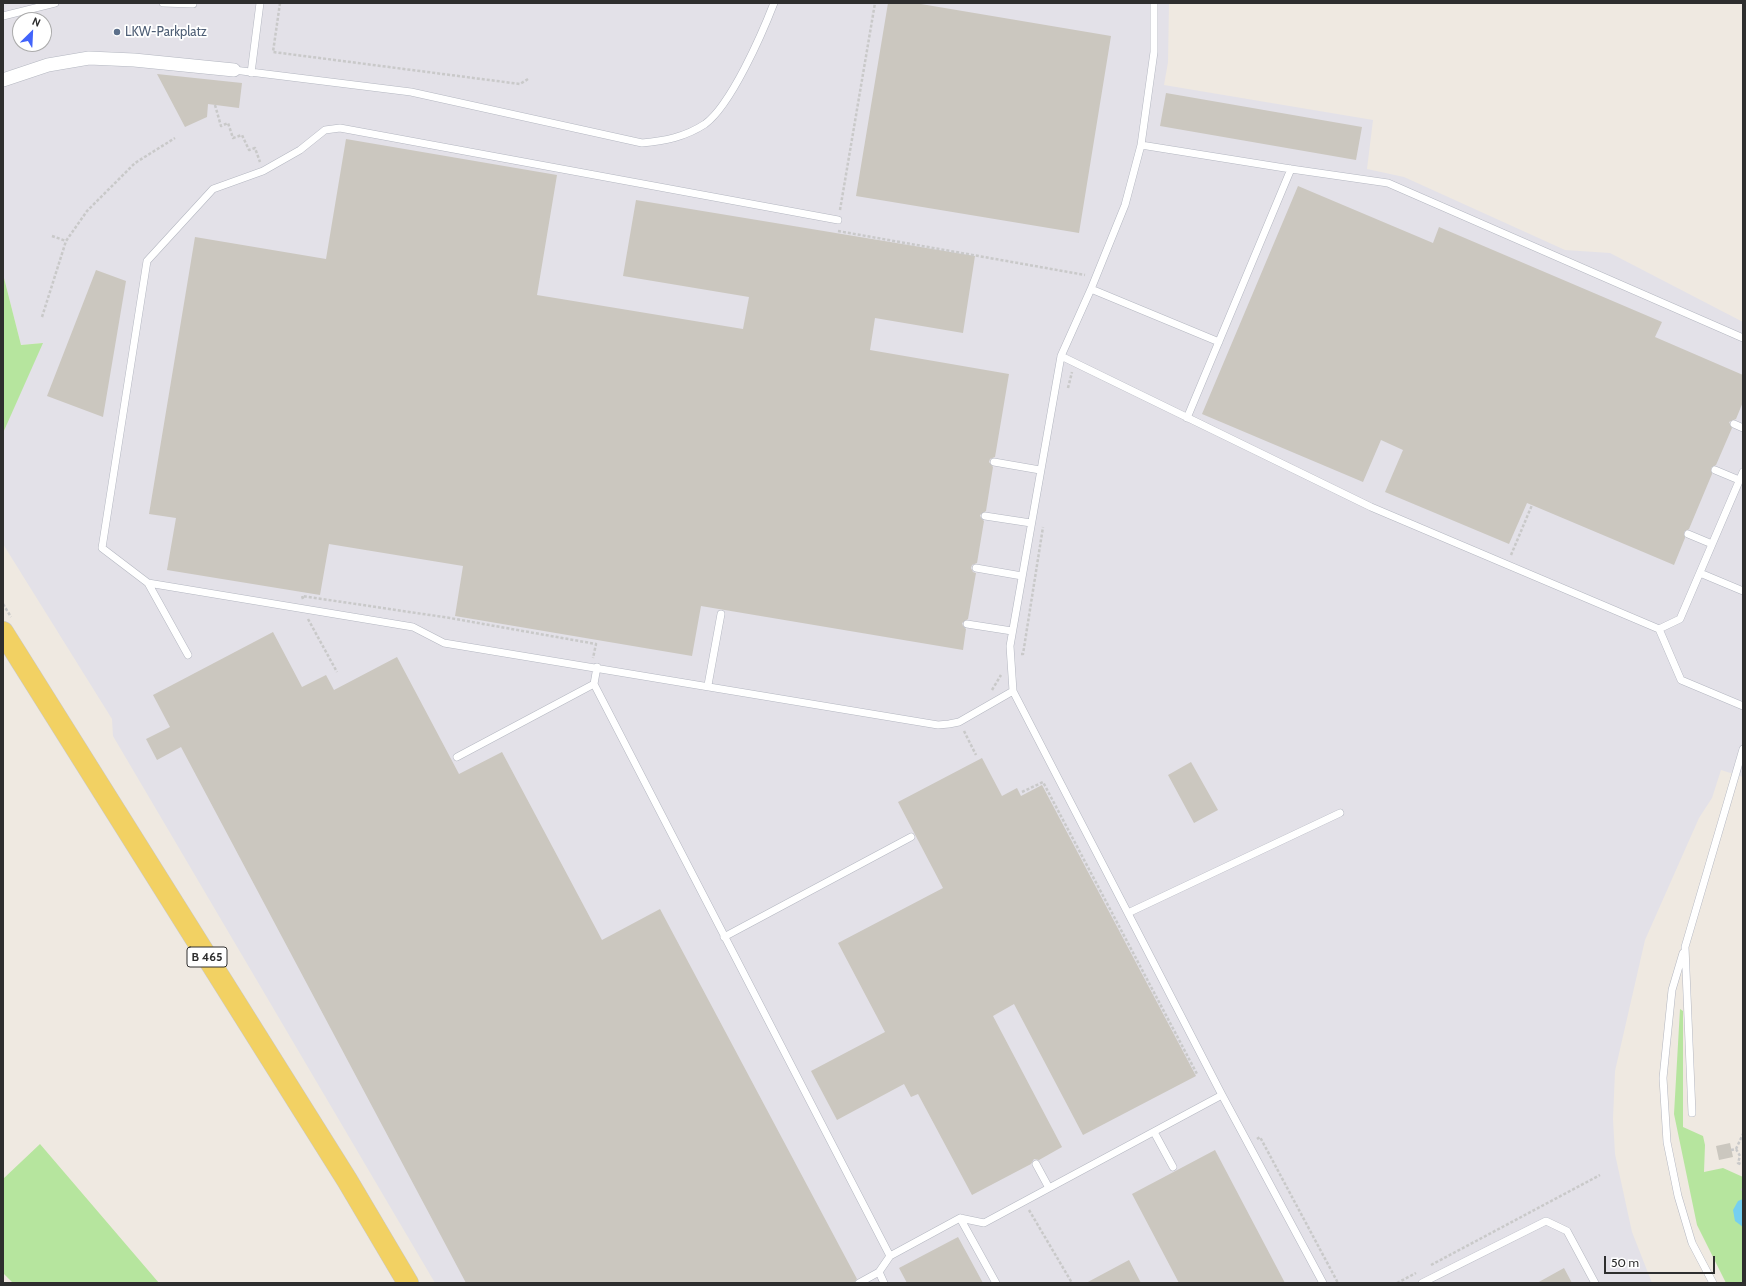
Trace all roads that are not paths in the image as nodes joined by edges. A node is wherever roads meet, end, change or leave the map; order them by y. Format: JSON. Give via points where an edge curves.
{"nodes":[{"id":1,"x":55,"y":3,"type":"edge"},
{"id":2,"x":163,"y":3,"type":"edge"},
{"id":3,"x":260,"y":3,"type":"edge"},
{"id":4,"x":774,"y":3,"type":"edge"},
{"id":5,"x":1154,"y":3,"type":"edge"},
{"id":6,"x":193,"y":4,"type":"dead end"},
{"id":7,"x":3,"y":16,"type":"edge"},
{"id":8,"x":234,"y":70,"type":"joint"},
{"id":9,"x":251,"y":73,"type":"junction"},
{"id":10,"x":3,"y":80,"type":"edge"},
{"id":11,"x":1142,"y":145,"type":"junction"},
{"id":12,"x":1291,"y":169,"type":"junction"},
{"id":13,"x":838,"y":220,"type":"road end"},
{"id":14,"x":1091,"y":289,"type":"junction"},
{"id":15,"x":1743,"y":338,"type":"edge"},
{"id":16,"x":1219,"y":342,"type":"junction"},
{"id":17,"x":1060,"y":356,"type":"junction"},
{"id":18,"x":1187,"y":418,"type":"junction"},
{"id":19,"x":1734,"y":424,"type":"dead end"},
{"id":20,"x":1743,"y":428,"type":"edge"},
{"id":21,"x":994,"y":462,"type":"dead end"},
{"id":22,"x":1040,"y":470,"type":"junction"},
{"id":23,"x":1715,"y":470,"type":"dead end"},
{"id":24,"x":1743,"y":472,"type":"edge"},
{"id":25,"x":1740,"y":480,"type":"junction"},
{"id":26,"x":985,"y":516,"type":"dead end"},
{"id":27,"x":1031,"y":523,"type":"junction"},
{"id":28,"x":1688,"y":534,"type":"dead end"},
{"id":29,"x":1712,"y":544,"type":"junction"},
{"id":30,"x":976,"y":568,"type":"dead end"},
{"id":31,"x":1700,"y":573,"type":"junction"},
{"id":32,"x":1022,"y":576,"type":"junction"},
{"id":33,"x":148,"y":584,"type":"junction"},
{"id":34,"x":1743,"y":591,"type":"edge"},
{"id":35,"x":721,"y":614,"type":"dead end"},
{"id":36,"x":967,"y":624,"type":"dead end"},
{"id":37,"x":1659,"y":629,"type":"junction"},
{"id":38,"x":3,"y":632,"type":"edge"},
{"id":39,"x":1012,"y":632,"type":"junction"},
{"id":40,"x":188,"y":655,"type":"dead end"},
{"id":41,"x":594,"y":666,"type":"junction"},
{"id":42,"x":594,"y":684,"type":"junction"},
{"id":43,"x":708,"y":685,"type":"junction"},
{"id":44,"x":1013,"y":691,"type":"junction"},
{"id":45,"x":1743,"y":706,"type":"edge"},
{"id":46,"x":1743,"y":749,"type":"edge"},
{"id":47,"x":457,"y":757,"type":"dead end"},
{"id":48,"x":1340,"y":813,"type":"dead end"},
{"id":49,"x":911,"y":837,"type":"dead end"},
{"id":50,"x":1128,"y":913,"type":"junction"},
{"id":51,"x":724,"y":937,"type":"junction"},
{"id":52,"x":1685,"y":947,"type":"junction"},
{"id":53,"x":1222,"y":1095,"type":"junction"},
{"id":54,"x":1692,"y":1113,"type":"dead end"},
{"id":55,"x":1154,"y":1132,"type":"junction"},
{"id":56,"x":1036,"y":1164,"type":"dead end"},
{"id":57,"x":1173,"y":1167,"type":"dead end"},
{"id":58,"x":1049,"y":1188,"type":"junction"},
{"id":59,"x":960,"y":1218,"type":"junction"},
{"id":60,"x":890,"y":1256,"type":"junction"},
{"id":61,"x":879,"y":1272,"type":"junction"},
{"id":62,"x":408,"y":1283,"type":"edge"},
{"id":63,"x":859,"y":1283,"type":"edge"},
{"id":64,"x":884,"y":1283,"type":"edge"},
{"id":65,"x":996,"y":1283,"type":"edge"},
{"id":66,"x":1323,"y":1283,"type":"edge"},
{"id":67,"x":1422,"y":1283,"type":"edge"},
{"id":68,"x":1595,"y":1283,"type":"edge"},
{"id":69,"x":1713,"y":1283,"type":"edge"}],
"edges":[{"from":1,"to":7,"type":"lane"},
{"from":2,"to":6,"type":"lane"},
{"from":3,"to":9,"type":"lane"},
{"from":4,"to":9,"type":"lane","via":[[764,29],[723,105],[706,123],[689,133],[665,141],[642,142],[411,92]]},
{"from":5,"to":11,"type":"lane","via":[[1154,52]]},
{"from":8,"to":9,"type":"lane"},
{"from":8,"to":10,"type":"street","via":[[89,58],[48,65]]},
{"from":11,"to":12,"type":"lane"},
{"from":11,"to":14,"type":"lane","via":[[1125,205]]},
{"from":12,"to":15,"type":"lane","via":[[1388,183]]},
{"from":12,"to":16,"type":"lane"},
{"from":13,"to":33,"type":"lane","via":[[340,128],[325,130],[300,150],[262,171],[213,189],[147,261],[102,548]]},
{"from":14,"to":16,"type":"lane"},
{"from":14,"to":17,"type":"lane"},
{"from":16,"to":18,"type":"lane"},
{"from":17,"to":18,"type":"lane"},
{"from":17,"to":22,"type":"lane"},
{"from":18,"to":37,"type":"lane","via":[[1371,507]]},
{"from":19,"to":20,"type":"lane"},
{"from":21,"to":22,"type":"lane"},
{"from":22,"to":27,"type":"lane"},
{"from":23,"to":25,"type":"lane"},
{"from":24,"to":25,"type":"lane"},
{"from":25,"to":29,"type":"lane"},
{"from":26,"to":27,"type":"lane"},
{"from":27,"to":32,"type":"lane"},
{"from":28,"to":29,"type":"lane"},
{"from":29,"to":31,"type":"lane"},
{"from":30,"to":32,"type":"lane"},
{"from":31,"to":34,"type":"lane"},
{"from":31,"to":37,"type":"lane","via":[[1680,619]]},
{"from":32,"to":39,"type":"lane"},
{"from":33,"to":40,"type":"lane"},
{"from":33,"to":41,"type":"lane","via":[[413,627],[444,643]]},
{"from":35,"to":43,"type":"lane"},
{"from":36,"to":39,"type":"lane"},
{"from":37,"to":45,"type":"lane","via":[[1681,680]]},
{"from":38,"to":62,"type":"main road","number":"B 465","via":[[347,1180]]},
{"from":39,"to":44,"type":"lane","via":[[1010,646]]},
{"from":41,"to":42,"type":"lane"},
{"from":41,"to":43,"type":"lane"},
{"from":42,"to":47,"type":"lane"},
{"from":42,"to":51,"type":"lane"},
{"from":43,"to":44,"type":"lane","via":[[938,725],[959,722]]},
{"from":44,"to":50,"type":"lane"},
{"from":46,"to":52,"type":"lane"},
{"from":48,"to":50,"type":"lane"},
{"from":49,"to":51,"type":"lane"},
{"from":50,"to":53,"type":"lane"},
{"from":51,"to":60,"type":"lane"},
{"from":52,"to":54,"type":"lane"},
{"from":52,"to":69,"type":"lane","via":[[1672,990],[1663,1078],[1666,1142],[1692,1244]]},
{"from":53,"to":55,"type":"lane"},
{"from":53,"to":66,"type":"lane"},
{"from":55,"to":57,"type":"lane"},
{"from":55,"to":58,"type":"lane"},
{"from":56,"to":58,"type":"lane"},
{"from":58,"to":59,"type":"lane","via":[[984,1223]]},
{"from":59,"to":60,"type":"lane"},
{"from":59,"to":65,"type":"lane"},
{"from":60,"to":61,"type":"lane"},
{"from":61,"to":63,"type":"lane"},
{"from":61,"to":64,"type":"lane"},
{"from":67,"to":68,"type":"lane","via":[[1546,1221],[1567,1231]]}]}
